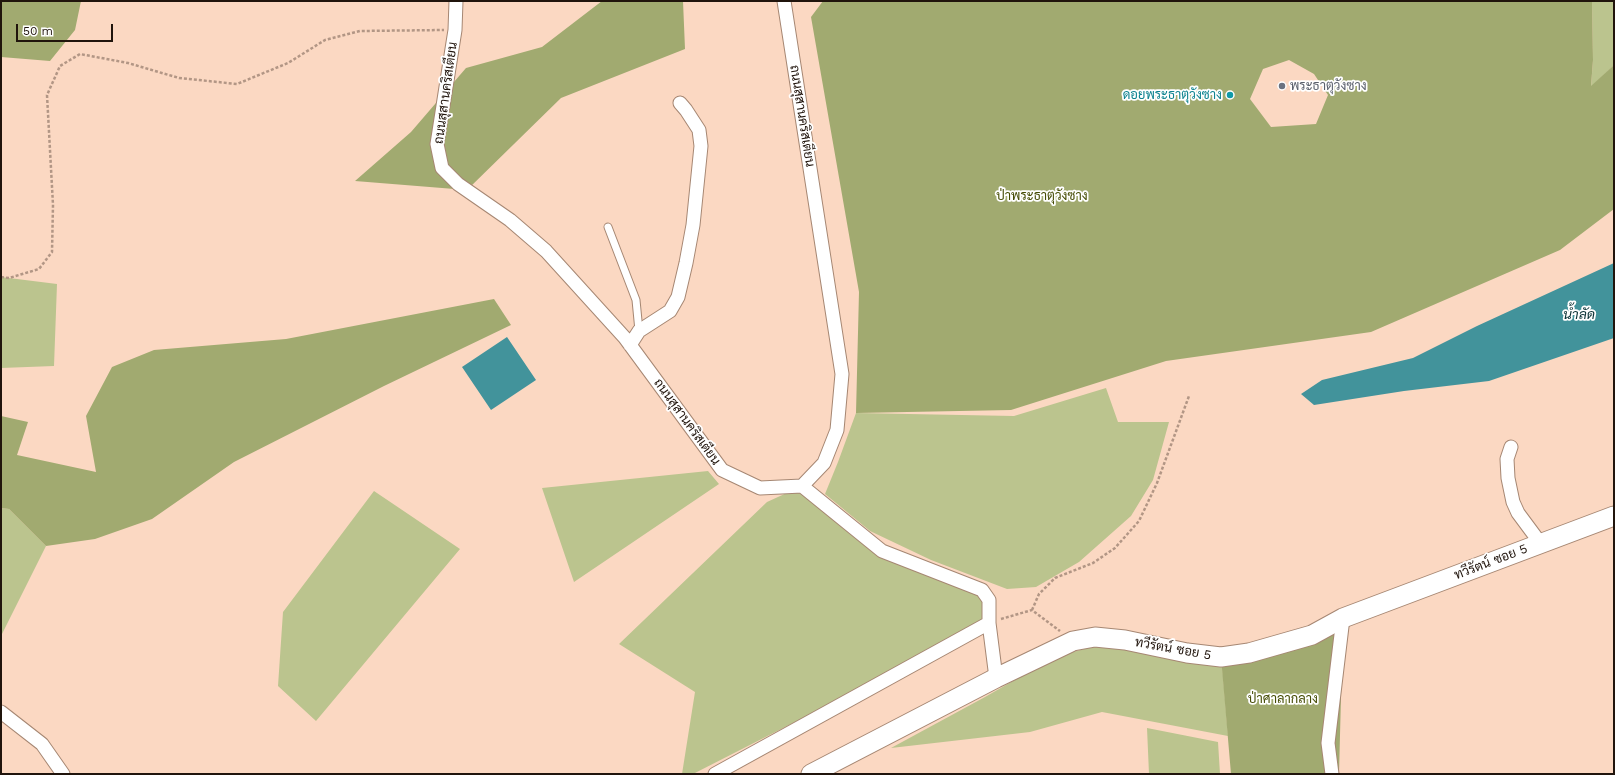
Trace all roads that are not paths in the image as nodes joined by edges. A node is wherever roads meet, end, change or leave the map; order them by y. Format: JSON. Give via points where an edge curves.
{"nodes":[{"id":1,"x":456,"y":1,"type":"edge"},
{"id":2,"x":784,"y":1,"type":"edge"},
{"id":3,"x":680,"y":104,"type":"dead end"},
{"id":4,"x":608,"y":227,"type":"dead end"},
{"id":5,"x":638,"y":331,"type":"junction"},
{"id":6,"x":630,"y":345,"type":"junction"},
{"id":7,"x":1511,"y":447,"type":"dead end"},
{"id":8,"x":802,"y":486,"type":"junction"},
{"id":9,"x":1614,"y":516,"type":"edge"},
{"id":10,"x":1541,"y":544,"type":"junction"},
{"id":11,"x":1343,"y":618,"type":"junction"},
{"id":12,"x":990,"y":623,"type":"junction"},
{"id":13,"x":996,"y":678,"type":"junction"},
{"id":14,"x":1,"y":712,"type":"edge"},
{"id":15,"x":63,"y":774,"type":"edge"},
{"id":16,"x":715,"y":774,"type":"edge"},
{"id":17,"x":811,"y":774,"type":"edge"},
{"id":18,"x":1332,"y":774,"type":"edge"}],
"edges":[{"from":1,"to":6,"type":"street","name":"ถนนสุสานคริสเตียน","via":[[455,30],[437,144],[442,168],[458,184],[510,220],[546,251]]},
{"from":2,"to":8,"type":"street","name":"ถนนสุสานคริสเตียน","via":[[842,374],[837,430],[824,463]]},
{"from":3,"to":5,"type":"street","via":[[699,130],[701,146],[688,255],[678,297],[670,311]]},
{"from":4,"to":5,"type":"lane","via":[[636,300]]},
{"from":5,"to":6,"type":"street"},
{"from":6,"to":8,"type":"street","name":"ถนนสุสานคริสเตียน","via":[[722,470],[760,488]]},
{"from":7,"to":10,"type":"street","via":[[1507,459],[1513,502]]},
{"from":8,"to":12,"type":"street","via":[[882,551],[982,590],[989,600]]},
{"from":9,"to":10,"type":"street","name":"ทวีรัตน์ ซอย 5"},
{"from":10,"to":11,"type":"street","name":"ทวีรัตน์ ซอย 5"},
{"from":11,"to":13,"type":"street","name":"ทวีรัตน์ ซอย 5","via":[[1312,635],[1249,653],[1221,657],[1095,637],[1073,641]]},
{"from":11,"to":18,"type":"street","via":[[1328,743]]},
{"from":12,"to":13,"type":"street"},
{"from":12,"to":16,"type":"street"},
{"from":13,"to":17,"type":"street","name":"ทวีรัตน์ ซอย 5"},
{"from":14,"to":15,"type":"street","via":[[42,744]]}]}
